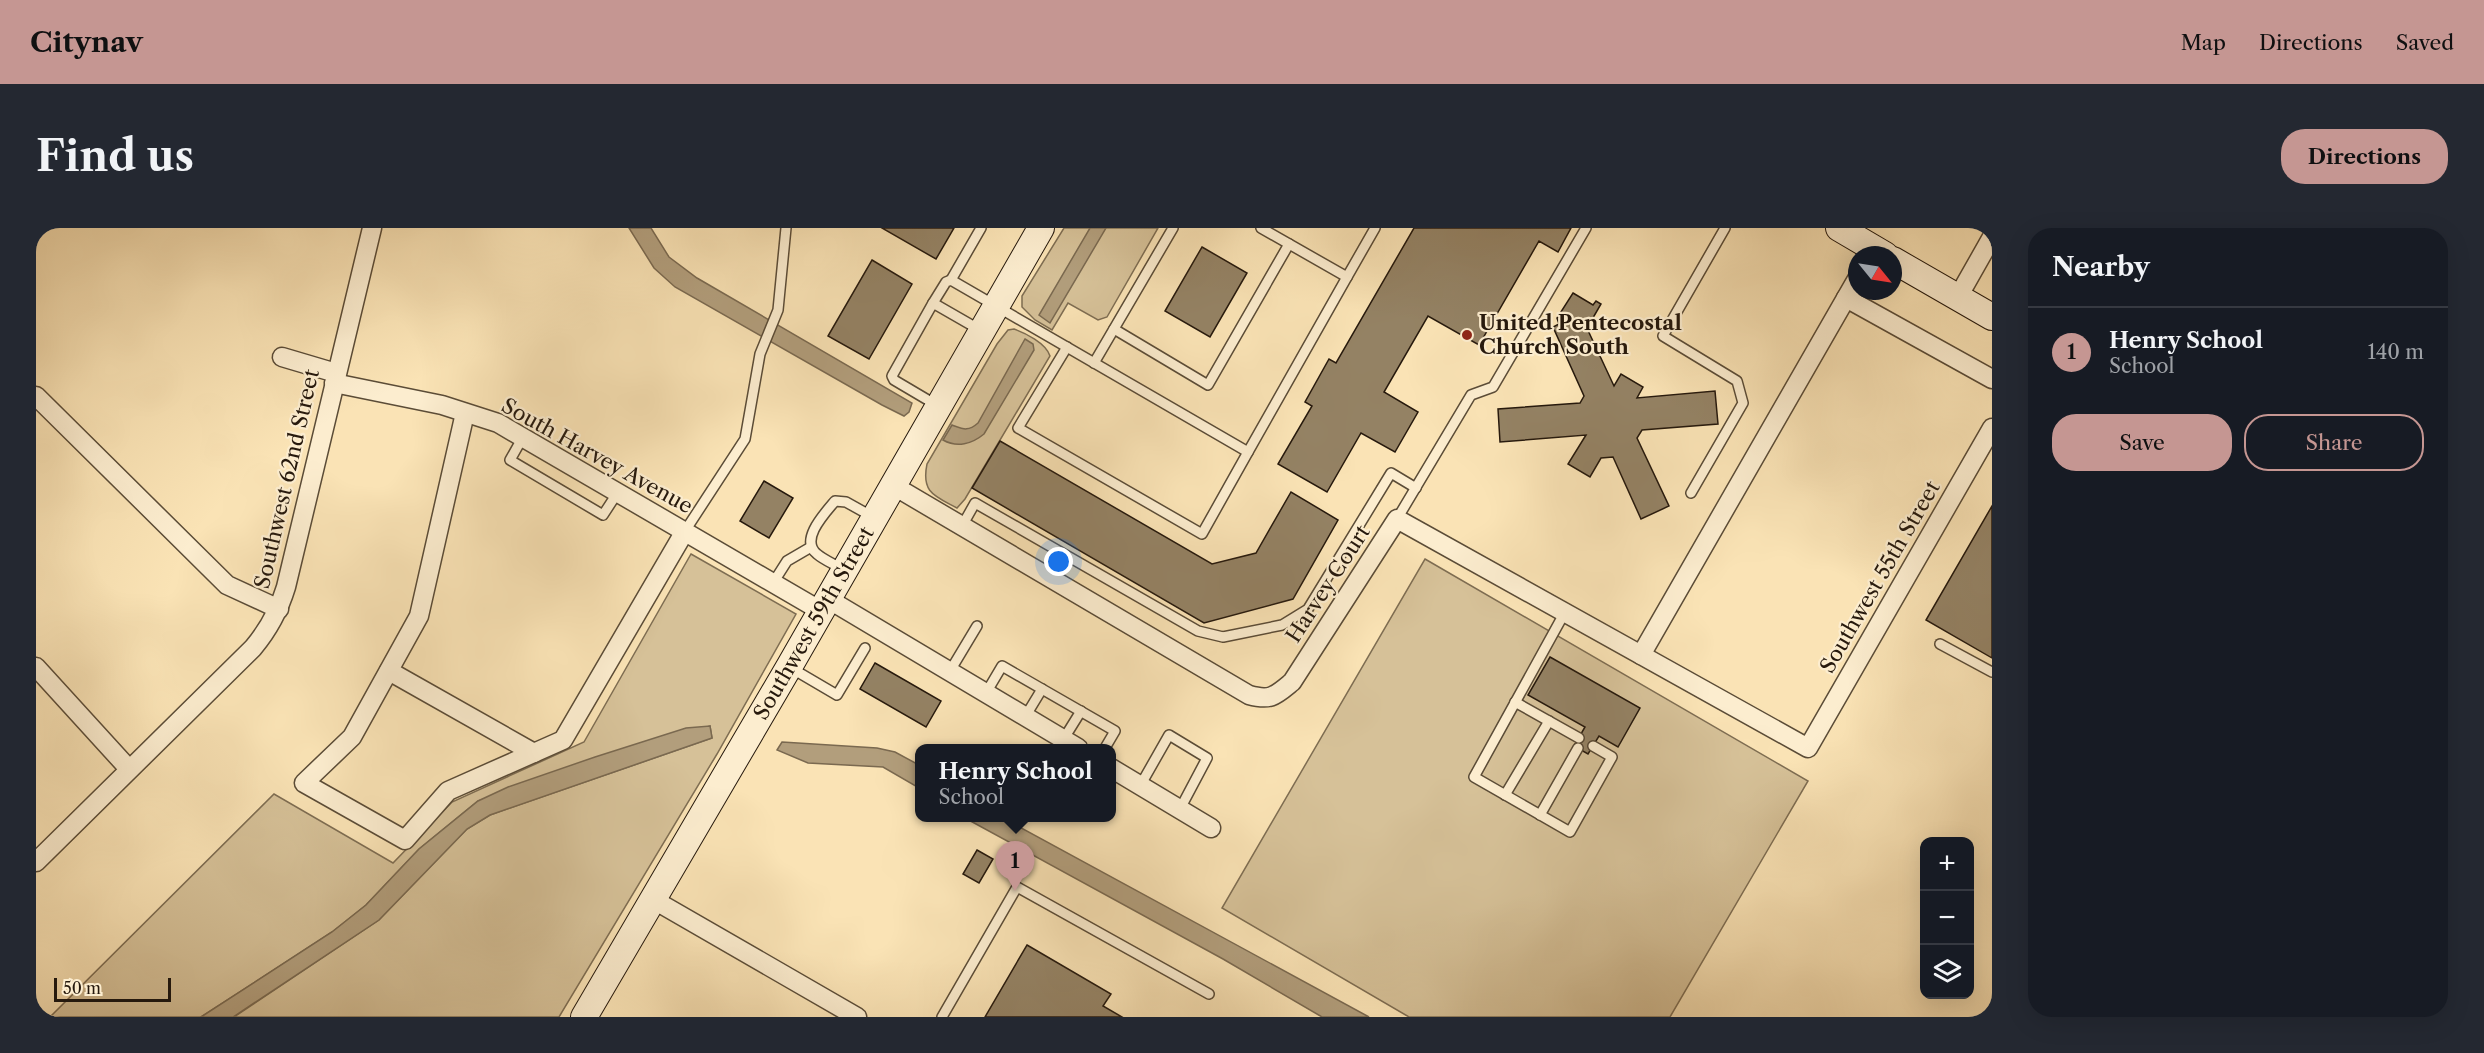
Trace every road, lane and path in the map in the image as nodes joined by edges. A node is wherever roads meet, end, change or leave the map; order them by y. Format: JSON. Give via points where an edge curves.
{"nodes":[{"id":1,"x":372,"y":228,"type":"edge"},
{"id":2,"x":786,"y":228,"type":"edge"},
{"id":3,"x":981,"y":228,"type":"edge"},
{"id":4,"x":1041,"y":228,"type":"edge"},
{"id":5,"x":1173,"y":228,"type":"edge"},
{"id":6,"x":1261,"y":228,"type":"edge"},
{"id":7,"x":1375,"y":228,"type":"edge"},
{"id":8,"x":1586,"y":228,"type":"edge"},
{"id":9,"x":1725,"y":228,"type":"edge"},
{"id":10,"x":1839,"y":228,"type":"edge"},
{"id":11,"x":1992,"y":237,"type":"edge"},
{"id":12,"x":1289,"y":244,"type":"junction"},
{"id":13,"x":1867,"y":246,"type":"edge"},
{"id":14,"x":1902,"y":266,"type":"edge"},
{"id":15,"x":1347,"y":277,"type":"junction"},
{"id":16,"x":951,"y":280,"type":"junction"},
{"id":17,"x":1848,"y":295,"type":"edge"},
{"id":18,"x":1958,"y":297,"type":"junction"},
{"id":19,"x":1846,"y":298,"type":"junction"},
{"id":20,"x":933,"y":303,"type":"junction"},
{"id":21,"x":996,"y":306,"type":"junction"},
{"id":22,"x":1992,"y":317,"type":"edge"},
{"id":23,"x":1114,"y":329,"type":"junction"},
{"id":24,"x":982,"y":331,"type":"junction"},
{"id":25,"x":1067,"y":347,"type":"junction"},
{"id":26,"x":282,"y":357,"type":"dead end"},
{"id":27,"x":1094,"y":363,"type":"junction"},
{"id":28,"x":335,"y":378,"type":"junction"},
{"id":29,"x":1992,"y":379,"type":"edge"},
{"id":30,"x":36,"y":396,"type":"edge"},
{"id":31,"x":939,"y":406,"type":"junction"},
{"id":32,"x":465,"y":413,"type":"junction"},
{"id":33,"x":1992,"y":428,"type":"edge"},
{"id":34,"x":523,"y":437,"type":"junction"},
{"id":35,"x":1248,"y":452,"type":"junction"},
{"id":36,"x":894,"y":486,"type":"junction"},
{"id":37,"x":1416,"y":488,"type":"junction"},
{"id":38,"x":618,"y":492,"type":"junction"},
{"id":39,"x":1691,"y":493,"type":"dead end"},
{"id":40,"x":875,"y":518,"type":"junction"},
{"id":41,"x":1397,"y":519,"type":"junction"},
{"id":42,"x":962,"y":526,"type":"junction"},
{"id":43,"x":685,"y":531,"type":"junction"},
{"id":44,"x":811,"y":547,"type":"junction"},
{"id":45,"x":844,"y":571,"type":"junction"},
{"id":46,"x":773,"y":583,"type":"junction"},
{"id":47,"x":825,"y":605,"type":"junction"},
{"id":48,"x":279,"y":609,"type":"junction"},
{"id":49,"x":1565,"y":612,"type":"junction"},
{"id":50,"x":976,"y":626,"type":"dead end"},
{"id":51,"x":1940,"y":644,"type":"dead end"},
{"id":52,"x":865,"y":648,"type":"dead end"},
{"id":53,"x":1641,"y":655,"type":"junction"},
{"id":54,"x":36,"y":667,"type":"edge"},
{"id":55,"x":789,"y":667,"type":"junction"},
{"id":56,"x":390,"y":671,"type":"junction"},
{"id":57,"x":950,"y":671,"type":"junction"},
{"id":58,"x":1992,"y":672,"type":"edge"},
{"id":59,"x":1042,"y":689,"type":"junction"},
{"id":60,"x":986,"y":693,"type":"junction"},
{"id":61,"x":1515,"y":702,"type":"junction"},
{"id":62,"x":1081,"y":711,"type":"junction"},
{"id":63,"x":1025,"y":717,"type":"junction"},
{"id":64,"x":1549,"y":721,"type":"junction"},
{"id":65,"x":1579,"y":738,"type":"dead end"},
{"id":66,"x":1071,"y":744,"type":"edge"},
{"id":67,"x":1107,"y":744,"type":"edge"},
{"id":68,"x":1593,"y":746,"type":"dead end"},
{"id":69,"x":1578,"y":748,"type":"dead end"},
{"id":70,"x":1808,"y":748,"type":"joint"},
{"id":71,"x":534,"y":753,"type":"junction"},
{"id":72,"x":129,"y":769,"type":"junction"},
{"id":73,"x":1116,"y":771,"type":"edge"},
{"id":74,"x":1140,"y":786,"type":"junction"},
{"id":75,"x":1505,"y":795,"type":"junction"},
{"id":76,"x":1179,"y":809,"type":"junction"},
{"id":77,"x":1540,"y":815,"type":"junction"},
{"id":78,"x":1210,"y":828,"type":"dead end"},
{"id":79,"x":36,"y":862,"type":"edge"},
{"id":80,"x":654,"y":900,"type":"junction"},
{"id":81,"x":1209,"y":994,"type":"dead end"},
{"id":82,"x":584,"y":1017,"type":"edge"},
{"id":83,"x":857,"y":1017,"type":"edge"},
{"id":84,"x":942,"y":1017,"type":"edge"}],
"edges":[{"from":1,"to":28,"type":"street","name":"Southwest 62nd Street"},
{"from":2,"to":43,"type":"lane","via":[[778,310],[760,354],[745,439]]},
{"from":3,"to":16,"type":"lane"},
{"from":4,"to":21,"type":"main road","name":"Southwest 59th Street"},
{"from":5,"to":23,"type":"lane"},
{"from":6,"to":12,"type":"lane"},
{"from":7,"to":15,"type":"lane"},
{"from":8,"to":37,"type":"lane","via":[[1493,387],[1471,395]]},
{"from":9,"to":39,"type":"lane","via":[[1663,336],[1737,381],[1743,403]]},
{"from":10,"to":13,"type":"main road"},
{"from":11,"to":18,"type":"street"},
{"from":12,"to":15,"type":"lane"},
{"from":12,"to":23,"type":"lane","via":[[1208,385]]},
{"from":14,"to":18,"type":"main road"},
{"from":15,"to":35,"type":"lane"},
{"from":16,"to":20,"type":"lane"},
{"from":16,"to":21,"type":"lane"},
{"from":17,"to":19,"type":"street"},
{"from":18,"to":22,"type":"main road"},
{"from":19,"to":29,"type":"street"},
{"from":19,"to":53,"type":"street"},
{"from":20,"to":24,"type":"lane"},
{"from":20,"to":31,"type":"lane","via":[[892,376]]},
{"from":21,"to":24,"type":"main road","name":"Southwest 59th Street"},
{"from":21,"to":25,"type":"lane"},
{"from":23,"to":27,"type":"lane"},
{"from":24,"to":31,"type":"main road","name":"Southwest 59th Street"},
{"from":25,"to":27,"type":"lane"},
{"from":25,"to":35,"type":"lane","via":[[1018,428],[1202,534]]},
{"from":26,"to":28,"type":"street","name":"South Harvey Avenue"},
{"from":27,"to":35,"type":"lane"},
{"from":28,"to":32,"type":"street","name":"South Harvey Avenue"},
{"from":28,"to":48,"type":"street","name":"Southwest 62nd Street"},
{"from":30,"to":48,"type":"street","via":[[227,585]]},
{"from":31,"to":36,"type":"main road","name":"Southwest 59th Street"},
{"from":32,"to":34,"type":"street","name":"South Harvey Avenue","via":[[498,423]]},
{"from":32,"to":56,"type":"street","via":[[419,616]]},
{"from":33,"to":70,"type":"street","name":"Southwest 55th Street"},
{"from":34,"to":38,"type":"street","name":"South Harvey Avenue"},
{"from":34,"to":38,"type":"lane","via":[[510,460],[603,515]]},
{"from":36,"to":40,"type":"main road","name":"Southwest 59th Street"},
{"from":36,"to":42,"type":"street","name":"Harvey Court"},
{"from":37,"to":41,"type":"lane"},
{"from":37,"to":42,"type":"lane","via":[[1391,473],[1308,609],[1282,626],[1223,637],[1198,631],[975,504]]},
{"from":38,"to":43,"type":"street","name":"South Harvey Avenue"},
{"from":40,"to":44,"type":"lane","via":[[846,502],[835,501],[819,520]]},
{"from":40,"to":45,"type":"main road","name":"Southwest 59th Street"},
{"from":41,"to":42,"type":"street","name":"Harvey Court","via":[[1292,682],[1275,696],[1263,699],[1248,695]]},
{"from":41,"to":49,"type":"street","name":"Harvey Court"},
{"from":43,"to":46,"type":"street","name":"South Harvey Avenue"},
{"from":43,"to":71,"type":"street","via":[[564,740]]},
{"from":44,"to":45,"type":"lane","via":[[815,554]]},
{"from":44,"to":46,"type":"lane","via":[[788,561]]},
{"from":45,"to":47,"type":"main road","name":"Southwest 59th Street"},
{"from":46,"to":47,"type":"street","name":"South Harvey Avenue"},
{"from":47,"to":55,"type":"main road","name":"Southwest 59th Street"},
{"from":47,"to":57,"type":"street","name":"South Harvey Avenue"},
{"from":48,"to":72,"type":"street","name":"Southwest 62nd Street","via":[[253,648]]},
{"from":49,"to":53,"type":"street","name":"Harvey Court"},
{"from":49,"to":61,"type":"lane"},
{"from":50,"to":57,"type":"lane"},
{"from":51,"to":58,"type":"lane"},
{"from":52,"to":55,"type":"lane","via":[[837,695]]},
{"from":53,"to":70,"type":"street","name":"Harvey Court"},
{"from":54,"to":72,"type":"street"},
{"from":55,"to":80,"type":"main road","name":"Southwest 59th Street"},
{"from":56,"to":71,"type":"street"},
{"from":56,"to":71,"type":"street","via":[[352,737],[304,783],[405,840],[448,791]]},
{"from":57,"to":60,"type":"street","name":"South Harvey Avenue"},
{"from":59,"to":60,"type":"lane","via":[[1002,666]]},
{"from":59,"to":62,"type":"lane"},
{"from":59,"to":63,"type":"lane"},
{"from":60,"to":63,"type":"street","name":"South Harvey Avenue"},
{"from":61,"to":64,"type":"lane"},
{"from":61,"to":75,"type":"lane","via":[[1474,777]]},
{"from":62,"to":66,"type":"lane"},
{"from":62,"to":67,"type":"lane","via":[[1115,731]]},
{"from":63,"to":66,"type":"street","name":"South Harvey Avenue"},
{"from":64,"to":65,"type":"lane"},
{"from":64,"to":75,"type":"lane"},
{"from":68,"to":77,"type":"lane","via":[[1612,757],[1570,832]]},
{"from":69,"to":77,"type":"lane"},
{"from":72,"to":79,"type":"street","name":"Southwest 62nd Street"},
{"from":73,"to":74,"type":"street"},
{"from":74,"to":76,"type":"street"},
{"from":74,"to":76,"type":"lane","via":[[1169,735],[1207,758]]},
{"from":75,"to":77,"type":"lane"},
{"from":76,"to":78,"type":"street"},
{"from":80,"to":82,"type":"main road","name":"Southwest 59th Street"},
{"from":80,"to":83,"type":"street"},
{"from":81,"to":84,"type":"lane","via":[[1017,887]]}]}
